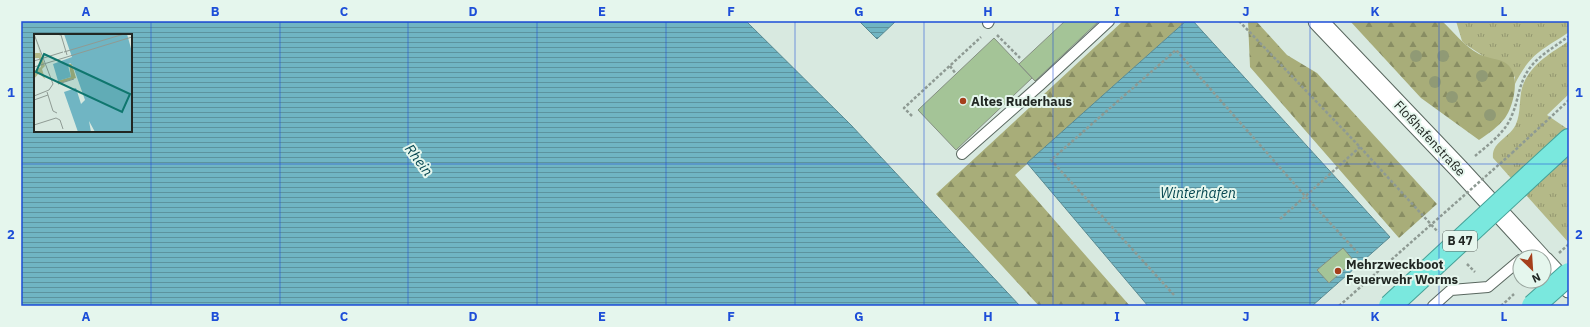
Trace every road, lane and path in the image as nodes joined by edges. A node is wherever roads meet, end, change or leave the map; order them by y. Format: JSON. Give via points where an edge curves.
{"nodes":[{"id":1,"x":1109,"y":21,"type":"edge"},
{"id":2,"x":1239,"y":21,"type":"edge"},
{"id":3,"x":1318,"y":21,"type":"edge"},
{"id":4,"x":989,"y":22,"type":"edge"},
{"id":5,"x":1569,"y":36,"type":"edge"},
{"id":6,"x":1020,"y":58,"type":"dead end"},
{"id":7,"x":950,"y":66,"type":"junction"},
{"id":8,"x":956,"y":74,"type":"dead end"},
{"id":9,"x":1569,"y":100,"type":"edge"},
{"id":10,"x":912,"y":116,"type":"dead end"},
{"id":11,"x":1568,"y":141,"type":"edge"},
{"id":12,"x":1360,"y":147,"type":"junction"},
{"id":13,"x":962,"y":154,"type":"dead end"},
{"id":14,"x":1460,"y":170,"type":"junction"},
{"id":15,"x":1306,"y":197,"type":"junction"},
{"id":16,"x":1280,"y":219,"type":"dead end"},
{"id":17,"x":1440,"y":235,"type":"dead end"},
{"id":18,"x":1525,"y":249,"type":"edge"},
{"id":19,"x":1358,"y":253,"type":"dead end"},
{"id":20,"x":1462,"y":258,"type":"dead end"},
{"id":21,"x":1512,"y":271,"type":"edge"},
{"id":22,"x":1552,"y":274,"type":"edge"},
{"id":23,"x":1569,"y":274,"type":"edge"},
{"id":24,"x":1488,"y":287,"type":"junction"},
{"id":25,"x":1569,"y":288,"type":"edge"},
{"id":26,"x":1174,"y":295,"type":"dead end"},
{"id":27,"x":1339,"y":306,"type":"edge"},
{"id":28,"x":1390,"y":306,"type":"edge"},
{"id":29,"x":1433,"y":306,"type":"edge"},
{"id":30,"x":1533,"y":306,"type":"edge"}],
"edges":[{"from":1,"to":13,"type":"lane"},
{"from":2,"to":12,"type":"path"},
{"from":3,"to":14,"type":"street","name":"Floßhafenstraße"},
{"from":4,"to":6,"type":"path"},
{"from":4,"to":7,"type":"path","via":[[986,33]]},
{"from":5,"to":14,"type":"path","via":[[1535,61],[1523,77],[1508,124]]},
{"from":7,"to":8,"type":"path"},
{"from":7,"to":10,"type":"path","via":[[904,108]]},
{"from":9,"to":27,"type":"path","bridge":true},
{"from":11,"to":28,"type":"highway","number":"B 47","bridge":true},
{"from":12,"to":15,"type":"path"},
{"from":12,"to":17,"type":"path"},
{"from":14,"to":18,"type":"street","name":"Floßhafenstraße"},
{"from":15,"to":16,"type":"path"},
{"from":15,"to":19,"type":"path"},
{"from":15,"to":26,"type":"path","via":[[1176,50],[1052,160]]},
{"from":20,"to":24,"type":"path"},
{"from":21,"to":24,"type":"lane"},
{"from":22,"to":25,"type":"street","name":"Floßhafenstraße"},
{"from":23,"to":30,"type":"highway","bridge":true},
{"from":24,"to":29,"type":"lane","via":[[1451,290]]}]}
